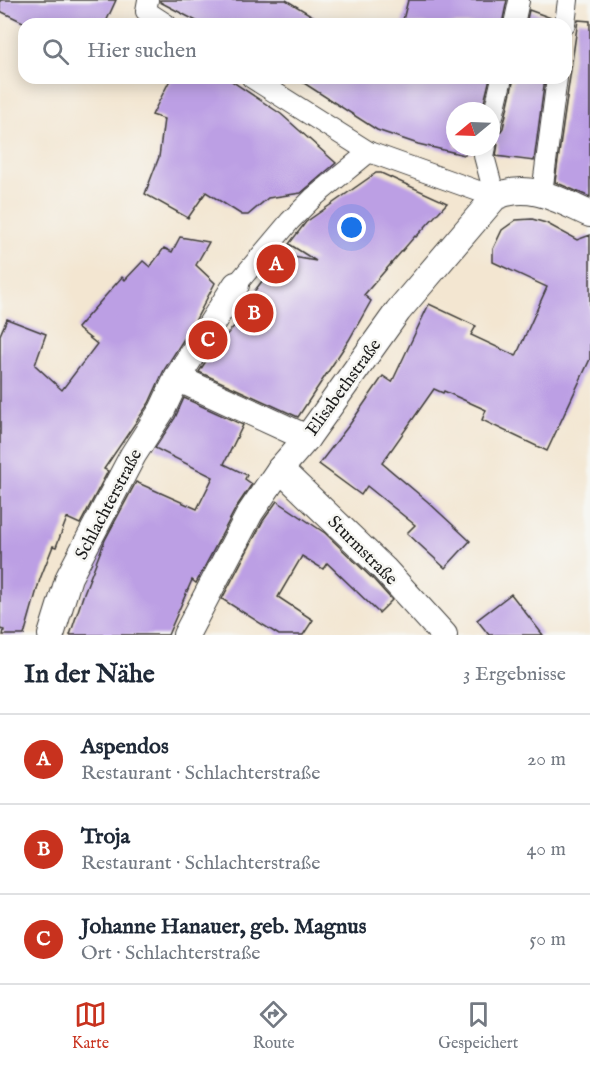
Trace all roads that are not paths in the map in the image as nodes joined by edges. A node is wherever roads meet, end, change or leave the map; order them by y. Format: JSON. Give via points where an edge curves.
{"nodes":[{"id":1,"x":520,"y":0,"type":"edge"},
{"id":2,"x":568,"y":0,"type":"edge"},
{"id":3,"x":147,"y":6,"type":"edge"},
{"id":4,"x":160,"y":18,"type":"edge"},
{"id":5,"x":516,"y":18,"type":"edge"},
{"id":6,"x":566,"y":18,"type":"edge"},
{"id":7,"x":261,"y":84,"type":"edge"},
{"id":8,"x":501,"y":84,"type":"edge"},
{"id":9,"x":556,"y":84,"type":"edge"},
{"id":10,"x":496,"y":102,"type":"edge"},
{"id":11,"x":369,"y":152,"type":"junction"},
{"id":12,"x":484,"y":156,"type":"edge"},
{"id":13,"x":542,"y":193,"type":"junction"},
{"id":14,"x":495,"y":197,"type":"junction"},
{"id":15,"x":590,"y":214,"type":"edge"},
{"id":16,"x":236,"y":285,"type":"joint"},
{"id":17,"x":177,"y":378,"type":"junction"},
{"id":18,"x":307,"y":438,"type":"junction"},
{"id":19,"x":280,"y":469,"type":"junction"},
{"id":20,"x":51,"y":635,"type":"edge"},
{"id":21,"x":186,"y":635,"type":"edge"},
{"id":22,"x":444,"y":635,"type":"edge"}],
"edges":[{"from":1,"to":5,"type":"street"},
{"from":2,"to":6,"type":"street"},
{"from":3,"to":4,"type":"street"},
{"from":7,"to":11,"type":"street"},
{"from":8,"to":10,"type":"street"},
{"from":9,"to":13,"type":"street"},
{"from":11,"to":14,"type":"street"},
{"from":11,"to":16,"type":"street","name":"Schlachterstraße","via":[[290,221]]},
{"from":12,"to":14,"type":"street"},
{"from":13,"to":14,"type":"street","via":[[510,190]]},
{"from":13,"to":15,"type":"street"},
{"from":14,"to":18,"type":"street","name":"Elisabethstraße","via":[[398,311]]},
{"from":16,"to":17,"type":"street","name":"Schlachterstraße"},
{"from":17,"to":18,"type":"street"},
{"from":17,"to":20,"type":"street","name":"Schlachterstraße","via":[[69,577]]},
{"from":18,"to":19,"type":"street","name":"Elisabethstraße"},
{"from":19,"to":21,"type":"street","name":"Elisabethstraße","via":[[250,513]]},
{"from":19,"to":22,"type":"street","name":"Sturmstraße","via":[[384,569]]}]}
